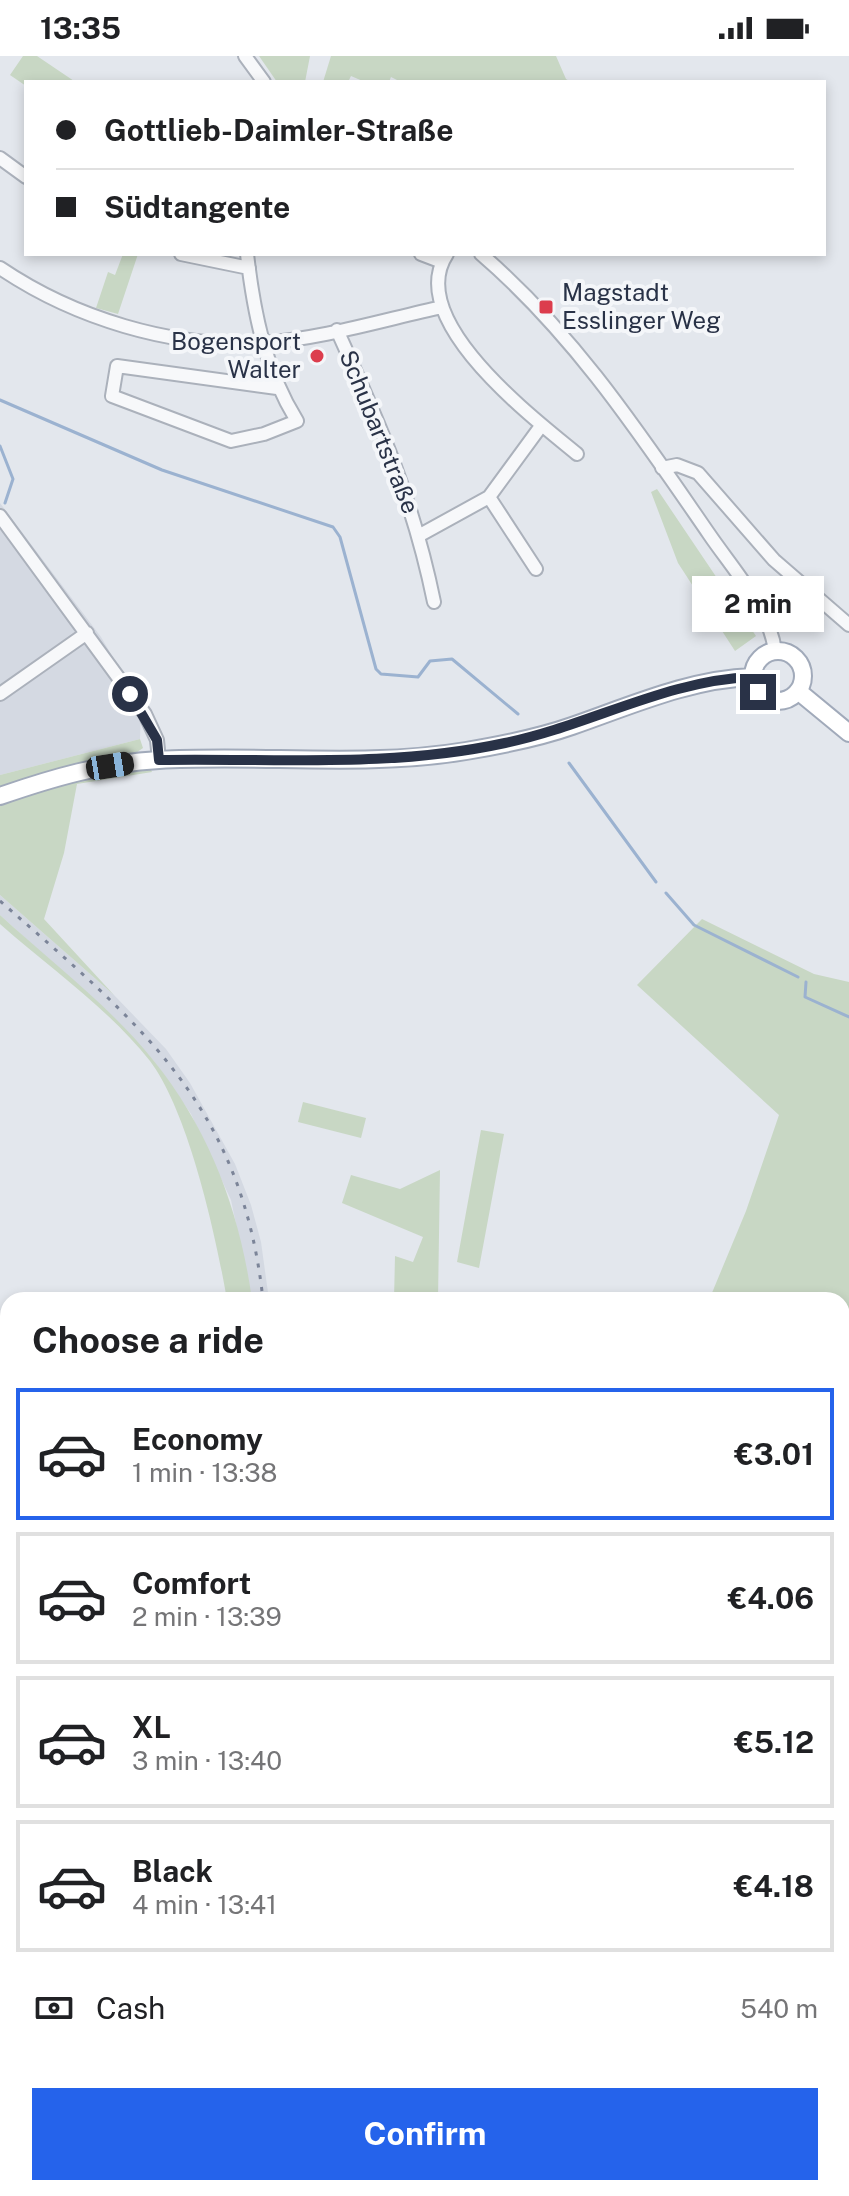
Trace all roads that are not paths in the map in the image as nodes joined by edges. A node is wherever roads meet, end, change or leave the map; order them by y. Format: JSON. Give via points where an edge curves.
{"nodes":[{"id":1,"x":245,"y":56,"type":"edge"},
{"id":2,"x":263,"y":80,"type":"edge"},
{"id":3,"x":0,"y":158,"type":"edge"},
{"id":4,"x":24,"y":176,"type":"edge"},
{"id":5,"x":191,"y":256,"type":"edge"},
{"id":6,"x":247,"y":256,"type":"edge"},
{"id":7,"x":483,"y":256,"type":"edge"},
{"id":8,"x":444,"y":258,"type":"edge"},
{"id":9,"x":0,"y":268,"type":"edge"},
{"id":10,"x":249,"y":268,"type":"junction"},
{"id":11,"x":442,"y":307,"type":"junction"},
{"id":12,"x":337,"y":330,"type":"junction"},
{"id":13,"x":261,"y":343,"type":"junction"},
{"id":14,"x":277,"y":388,"type":"junction"},
{"id":15,"x":541,"y":426,"type":"junction"},
{"id":16,"x":577,"y":454,"type":"dead end"},
{"id":17,"x":662,"y":468,"type":"junction"},
{"id":18,"x":489,"y":497,"type":"junction"},
{"id":19,"x":0,"y":516,"type":"edge"},
{"id":20,"x":420,"y":535,"type":"junction"},
{"id":21,"x":536,"y":569,"type":"dead end"},
{"id":22,"x":434,"y":602,"type":"dead end"},
{"id":23,"x":849,"y":625,"type":"edge"},
{"id":24,"x":87,"y":633,"type":"junction"},
{"id":25,"x":775,"y":651,"type":"junction"},
{"id":26,"x":752,"y":677,"type":"junction"},
{"id":27,"x":798,"y":691,"type":"junction"},
{"id":28,"x":0,"y":694,"type":"edge"},
{"id":29,"x":849,"y":733,"type":"edge"},
{"id":30,"x":159,"y":760,"type":"junction"},
{"id":31,"x":0,"y":796,"type":"edge"}],
"edges":[{"from":1,"to":2,"type":"street"},
{"from":3,"to":4,"type":"street"},
{"from":5,"to":10,"type":"street"},
{"from":6,"to":10,"type":"street"},
{"from":7,"to":17,"type":"street","via":[[577,350]]},
{"from":8,"to":11,"type":"street"},
{"from":9,"to":13,"type":"street","via":[[94,316],[153,333]]},
{"from":10,"to":13,"type":"street"},
{"from":11,"to":12,"type":"street"},
{"from":11,"to":15,"type":"street","via":[[504,394]]},
{"from":12,"to":13,"type":"street"},
{"from":12,"to":20,"type":"street","name":"Schubartstraße","via":[[395,457]]},
{"from":13,"to":14,"type":"street"},
{"from":14,"to":14,"type":"street","via":[[297,421],[231,441],[112,396],[117,366]]},
{"from":15,"to":16,"type":"street"},
{"from":15,"to":18,"type":"street"},
{"from":17,"to":23,"type":"street","via":[[677,465],[698,473],[774,560]]},
{"from":17,"to":25,"type":"street","via":[[761,613]]},
{"from":18,"to":20,"type":"street"},
{"from":18,"to":21,"type":"street"},
{"from":19,"to":24,"type":"street"},
{"from":20,"to":22,"type":"street","name":"Schubartstraße"},
{"from":24,"to":28,"type":"street"},
{"from":24,"to":30,"type":"street","via":[[145,714]]},
{"from":25,"to":26,"type":"main road","via":[[761,657]]},
{"from":25,"to":27,"type":"main road","via":[[791,654],[801,667]]},
{"from":26,"to":27,"type":"main road","via":[[758,692],[770,700],[786,700]]},
{"from":26,"to":30,"type":"main road","via":[[689,688],[550,733],[428,757]]},
{"from":27,"to":29,"type":"main road"},
{"from":30,"to":31,"type":"main road","via":[[92,769]]}]}
